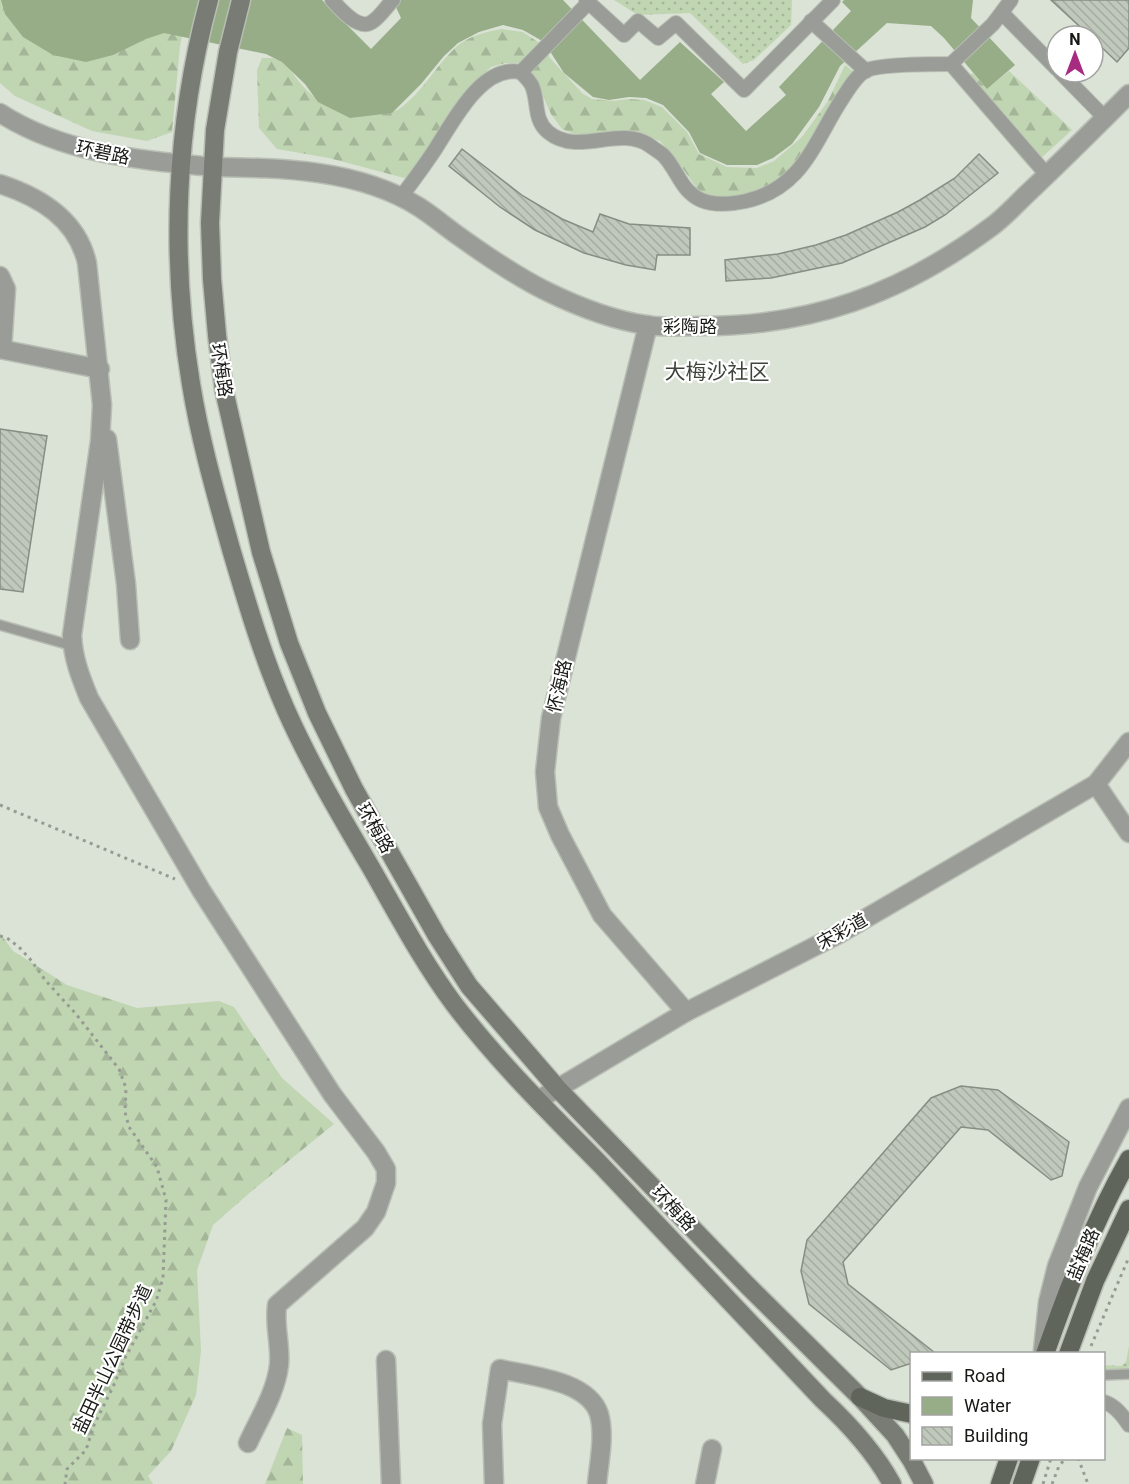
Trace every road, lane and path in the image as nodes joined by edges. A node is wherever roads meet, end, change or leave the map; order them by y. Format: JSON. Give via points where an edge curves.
{"nodes":[{"id":1,"x":209,"y":0,"type":"edge"},
{"id":2,"x":241,"y":0,"type":"edge"},
{"id":3,"x":332,"y":0,"type":"edge"},
{"id":4,"x":393,"y":0,"type":"edge"},
{"id":5,"x":833,"y":0,"type":"edge"},
{"id":6,"x":1011,"y":0,"type":"edge"},
{"id":7,"x":588,"y":1,"type":"edge"},
{"id":8,"x":1002,"y":13,"type":"junction"},
{"id":9,"x":811,"y":21,"type":"junction"},
{"id":10,"x":1045,"y":57,"type":"edge"},
{"id":11,"x":951,"y":64,"type":"junction"},
{"id":12,"x":866,"y":71,"type":"junction"},
{"id":13,"x":521,"y":72,"type":"junction"},
{"id":14,"x":1072,"y":84,"type":"edge"},
{"id":15,"x":1129,"y":94,"type":"edge"},
{"id":16,"x":0,"y":113,"type":"edge"},
{"id":17,"x":1105,"y":118,"type":"junction"},
{"id":18,"x":180,"y":164,"type":"junction"},
{"id":19,"x":213,"y":167,"type":"junction"},
{"id":20,"x":1047,"y":175,"type":"junction"},
{"id":21,"x":0,"y":184,"type":"edge"},
{"id":22,"x":401,"y":197,"type":"junction"},
{"id":23,"x":0,"y":276,"type":"edge"},
{"id":24,"x":648,"y":326,"type":"junction"},
{"id":25,"x":1,"y":349,"type":"edge"},
{"id":26,"x":100,"y":369,"type":"junction"},
{"id":27,"x":102,"y":405,"type":"junction"},
{"id":28,"x":0,"y":625,"type":"edge"},
{"id":29,"x":130,"y":640,"type":"dead end"},
{"id":30,"x":73,"y":646,"type":"junction"},
{"id":31,"x":1129,"y":742,"type":"edge"},
{"id":32,"x":1096,"y":784,"type":"junction"},
{"id":33,"x":0,"y":805,"type":"edge"},
{"id":34,"x":1129,"y":833,"type":"edge"},
{"id":35,"x":201,"y":890,"type":"junction"},
{"id":36,"x":0,"y":936,"type":"edge"},
{"id":37,"x":686,"y":1012,"type":"junction"},
{"id":38,"x":558,"y":1089,"type":"junction"},
{"id":39,"x":538,"y":1100,"type":"junction"},
{"id":40,"x":1129,"y":1108,"type":"edge"},
{"id":41,"x":1129,"y":1159,"type":"edge"},
{"id":42,"x":1129,"y":1209,"type":"edge"},
{"id":43,"x":1129,"y":1257,"type":"edge"},
{"id":44,"x":1044,"y":1352,"type":"edge"},
{"id":45,"x":1044,"y":1352,"type":"edge"},
{"id":46,"x":1068,"y":1352,"type":"edge"},
{"id":47,"x":1088,"y":1352,"type":"edge"},
{"id":48,"x":386,"y":1360,"type":"dead end"},
{"id":49,"x":1129,"y":1374,"type":"edge"},
{"id":50,"x":1105,"y":1375,"type":"edge"},
{"id":51,"x":860,"y":1397,"type":"junction"},
{"id":52,"x":1105,"y":1402,"type":"edge"},
{"id":53,"x":910,"y":1414,"type":"edge"},
{"id":54,"x":1129,"y":1425,"type":"edge"},
{"id":55,"x":248,"y":1443,"type":"dead end"},
{"id":56,"x":712,"y":1449,"type":"dead end"},
{"id":57,"x":910,"y":1458,"type":"edge"},
{"id":58,"x":911,"y":1460,"type":"edge"},
{"id":59,"x":1008,"y":1460,"type":"edge"},
{"id":60,"x":1030,"y":1460,"type":"edge"},
{"id":61,"x":1050,"y":1460,"type":"edge"},
{"id":62,"x":1064,"y":1460,"type":"edge"},
{"id":63,"x":1079,"y":1460,"type":"edge"},
{"id":64,"x":65,"y":1484,"type":"edge"},
{"id":65,"x":391,"y":1484,"type":"edge"},
{"id":66,"x":494,"y":1484,"type":"edge"},
{"id":67,"x":597,"y":1484,"type":"edge"},
{"id":68,"x":705,"y":1484,"type":"edge"},
{"id":69,"x":892,"y":1484,"type":"edge"},
{"id":70,"x":924,"y":1484,"type":"edge"},
{"id":71,"x":1000,"y":1484,"type":"edge"},
{"id":72,"x":1022,"y":1484,"type":"edge"},
{"id":73,"x":1042,"y":1484,"type":"edge"},
{"id":74,"x":1052,"y":1484,"type":"edge"},
{"id":75,"x":1088,"y":1484,"type":"edge"}],
"edges":[{"from":1,"to":18,"type":"main road","name":"环梅路","via":[[189,95]]},
{"from":2,"to":19,"type":"main road","name":"环梅路","via":[[216,120]]},
{"from":3,"to":4,"type":"street","via":[[365,24],[372,22]]},
{"from":5,"to":9,"type":"street"},
{"from":6,"to":8,"type":"street"},
{"from":7,"to":9,"type":"street","via":[[624,35],[638,21],[658,38],[676,23],[744,90]]},
{"from":7,"to":13,"type":"street"},
{"from":8,"to":10,"type":"street"},
{"from":8,"to":11,"type":"street"},
{"from":9,"to":12,"type":"street"},
{"from":11,"to":12,"type":"street","via":[[888,66]]},
{"from":11,"to":20,"type":"street"},
{"from":12,"to":13,"type":"street","via":[[851,85],[809,158],[792,178],[763,197],[729,204],[702,201],[684,188],[664,155],[645,143],[623,139],[562,141],[547,131],[537,116],[533,88]]},
{"from":13,"to":22,"type":"street","via":[[511,70],[496,75],[480,87]]},
{"from":14,"to":17,"type":"street"},
{"from":15,"to":17,"type":"street","name":"彩陶路"},
{"from":16,"to":18,"type":"street","name":"环碧路","via":[[18,125],[74,146]]},
{"from":17,"to":20,"type":"street","name":"彩陶路"},
{"from":18,"to":19,"type":"street","name":"环碧路"},
{"from":18,"to":39,"type":"main road","name":"环梅路","via":[[177,233],[191,386],[219,505],[267,661],[310,760],[418,949],[452,1001]]},
{"from":19,"to":22,"type":"street","name":"彩陶路","via":[[335,176],[369,183]]},
{"from":19,"to":38,"type":"main road","name":"环梅路","via":[[212,279],[224,390],[261,552],[301,675],[354,789],[456,966],[491,1013]]},
{"from":20,"to":24,"type":"street","name":"彩陶路","via":[[993,226],[953,253],[877,294],[787,320],[732,326]]},
{"from":21,"to":26,"type":"street","via":[[47,205],[80,242],[87,263]]},
{"from":22,"to":24,"type":"street","name":"彩陶路","via":[[491,259],[548,291],[603,315]]},
{"from":23,"to":25,"type":"street","via":[[6,289]]},
{"from":24,"to":37,"type":"street","name":"怀海路","via":[[551,718],[545,772],[548,807],[602,915]]},
{"from":25,"to":26,"type":"street"},
{"from":26,"to":27,"type":"street"},
{"from":27,"to":29,"type":"street"},
{"from":27,"to":30,"type":"street"},
{"from":28,"to":30,"type":"lane"},
{"from":30,"to":35,"type":"street","via":[[89,698]]},
{"from":31,"to":32,"type":"street","name":"宋彩道"},
{"from":32,"to":34,"type":"street"},
{"from":32,"to":37,"type":"street","name":"宋彩道","via":[[839,934]]},
{"from":33,"to":35,"type":"path"},
{"from":35,"to":55,"type":"street","via":[[332,1094],[386,1169],[386,1184],[376,1212],[365,1228],[277,1305],[277,1379]]},
{"from":36,"to":64,"type":"path","name":"盐田半山公园带步道","via":[[30,959],[119,1069],[126,1088],[129,1127],[157,1167],[166,1200],[163,1278],[156,1301],[124,1358],[86,1450],[67,1469]]},
{"from":37,"to":38,"type":"street","name":"宋彩道"},
{"from":38,"to":39,"type":"street","name":"宋彩道"},
{"from":38,"to":51,"type":"main road","name":"环梅路"},
{"from":39,"to":69,"type":"main road","name":"环梅路","via":[[854,1429]]},
{"from":40,"to":44,"type":"street","via":[[1088,1187],[1057,1266],[1048,1302]]},
{"from":41,"to":45,"type":"main road","name":"盐梅路","via":[[1074,1273]]},
{"from":42,"to":46,"type":"main road","name":"盐梅路","via":[[1095,1281]]},
{"from":43,"to":47,"type":"path"},
{"from":48,"to":65,"type":"street"},
{"from":49,"to":50,"type":"lane"},
{"from":51,"to":53,"type":"main road"},
{"from":51,"to":57,"type":"main road","name":"环梅路"},
{"from":52,"to":54,"type":"street"},
{"from":56,"to":68,"type":"street"},
{"from":58,"to":70,"type":"main road","name":"环梅路"},
{"from":59,"to":71,"type":"main road"},
{"from":60,"to":72,"type":"main road"},
{"from":61,"to":73,"type":"path"},
{"from":62,"to":74,"type":"path"},
{"from":63,"to":75,"type":"path"},
{"from":66,"to":67,"type":"street","via":[[492,1424],[500,1369],[567,1385],[593,1402],[601,1433]]}]}
